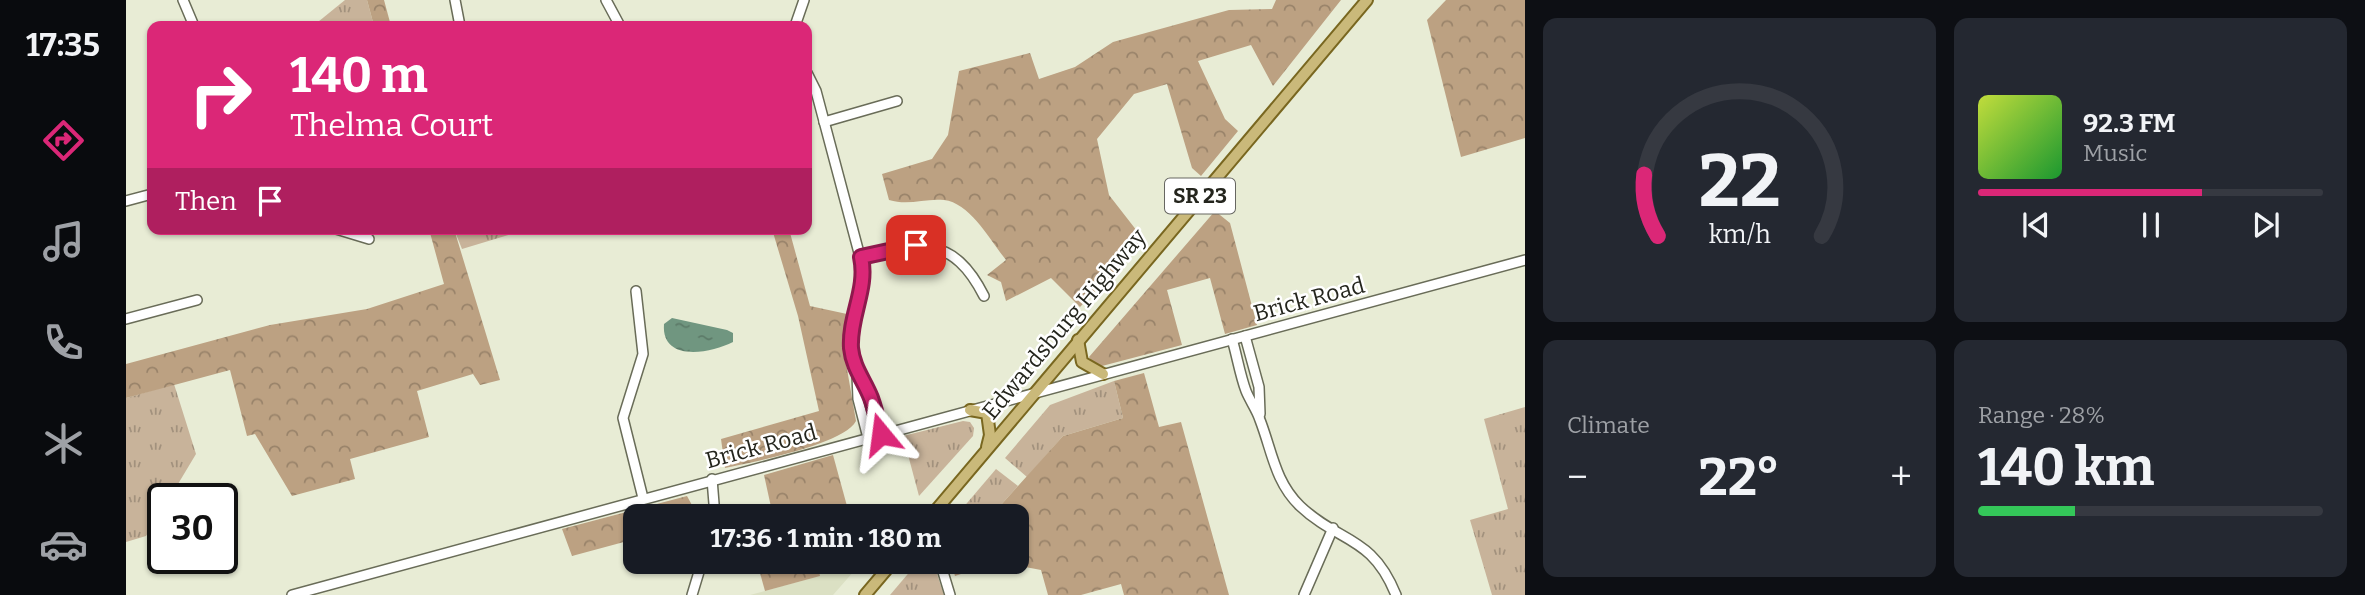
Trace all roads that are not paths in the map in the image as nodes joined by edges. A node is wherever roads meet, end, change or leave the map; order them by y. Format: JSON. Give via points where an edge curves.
{"nodes":[{"id":1,"x":455,"y":0,"type":"edge"},
{"id":2,"x":607,"y":0,"type":"edge"},
{"id":3,"x":804,"y":0,"type":"edge"},
{"id":4,"x":1367,"y":0,"type":"edge"},
{"id":5,"x":184,"y":3,"type":"edge"},
{"id":6,"x":192,"y":21,"type":"edge"},
{"id":7,"x":459,"y":21,"type":"edge"},
{"id":8,"x":618,"y":21,"type":"edge"},
{"id":9,"x":797,"y":21,"type":"edge"},
{"id":10,"x":812,"y":87,"type":"edge"},
{"id":11,"x":897,"y":101,"type":"dead end"},
{"id":12,"x":824,"y":122,"type":"junction"},
{"id":13,"x":147,"y":195,"type":"edge"},
{"id":14,"x":126,"y":201,"type":"edge"},
{"id":15,"x":356,"y":235,"type":"edge"},
{"id":16,"x":369,"y":239,"type":"dead end"},
{"id":17,"x":861,"y":257,"type":"junction"},
{"id":18,"x":1525,"y":260,"type":"edge"},
{"id":19,"x":636,"y":291,"type":"dead end"},
{"id":20,"x":984,"y":296,"type":"dead end"},
{"id":21,"x":197,"y":300,"type":"dead end"},
{"id":22,"x":126,"y":319,"type":"edge"},
{"id":23,"x":1245,"y":336,"type":"junction"},
{"id":24,"x":1078,"y":340,"type":"junction"},
{"id":25,"x":1232,"y":340,"type":"junction"},
{"id":26,"x":1103,"y":374,"type":"junction"},
{"id":27,"x":857,"y":375,"type":"junction"},
{"id":28,"x":1034,"y":392,"type":"junction"},
{"id":29,"x":971,"y":410,"type":"junction"},
{"id":30,"x":1260,"y":420,"type":"junction"},
{"id":31,"x":881,"y":434,"type":"junction"},
{"id":32,"x":868,"y":438,"type":"junction"},
{"id":33,"x":986,"y":451,"type":"junction"},
{"id":34,"x":712,"y":479,"type":"junction"},
{"id":35,"x":643,"y":498,"type":"junction"},
{"id":36,"x":714,"y":504,"type":"edge"},
{"id":37,"x":941,"y":504,"type":"edge"},
{"id":38,"x":1334,"y":528,"type":"junction"},
{"id":39,"x":698,"y":574,"type":"edge"},
{"id":40,"x":883,"y":574,"type":"edge"},
{"id":41,"x":944,"y":574,"type":"edge"},
{"id":42,"x":292,"y":595,"type":"edge"},
{"id":43,"x":692,"y":595,"type":"edge"},
{"id":44,"x":865,"y":595,"type":"edge"},
{"id":45,"x":950,"y":595,"type":"edge"},
{"id":46,"x":1304,"y":595,"type":"edge"},
{"id":47,"x":1396,"y":595,"type":"edge"}],
"edges":[{"from":1,"to":7,"type":"street"},
{"from":2,"to":8,"type":"street"},
{"from":3,"to":9,"type":"street"},
{"from":4,"to":24,"type":"main road","name":"Edwardsburg Highway","number":"SR 23"},
{"from":5,"to":6,"type":"street"},
{"from":10,"to":12,"type":"street"},
{"from":11,"to":12,"type":"street"},
{"from":12,"to":17,"type":"street"},
{"from":13,"to":14,"type":"street"},
{"from":15,"to":16,"type":"street"},
{"from":17,"to":20,"type":"street","via":[[908,246],[939,249],[964,264]]},
{"from":17,"to":27,"type":"street","via":[[864,277],[852,339]]},
{"from":18,"to":23,"type":"street","name":"Brick Road"},
{"from":19,"to":35,"type":"street","via":[[643,354],[623,418]]},
{"from":21,"to":22,"type":"street"},
{"from":23,"to":25,"type":"street","name":"Brick Road"},
{"from":23,"to":30,"type":"street","via":[[1259,387]]},
{"from":24,"to":26,"type":"main road","via":[[1082,362]]},
{"from":24,"to":28,"type":"main road","name":"Edwardsburg Highway","number":"SR 23"},
{"from":25,"to":26,"type":"street","name":"Brick Road"},
{"from":25,"to":30,"type":"street","via":[[1246,391]]},
{"from":26,"to":28,"type":"street","name":"Brick Road"},
{"from":27,"to":31,"type":"street","via":[[870,395]]},
{"from":27,"to":32,"type":"street"},
{"from":28,"to":29,"type":"street","name":"Brick Road"},
{"from":28,"to":33,"type":"main road","name":"Edwardsburg Highway","number":"SR 23"},
{"from":29,"to":31,"type":"street","name":"Brick Road"},
{"from":29,"to":33,"type":"main road","via":[[982,410],[990,421]]},
{"from":30,"to":38,"type":"street","via":[[1287,490],[1300,506]]},
{"from":31,"to":32,"type":"street","name":"Brick Road"},
{"from":32,"to":34,"type":"street","name":"Brick Road"},
{"from":33,"to":37,"type":"main road","name":"Edwardsburg Highway","number":"SR 23"},
{"from":34,"to":35,"type":"street","name":"Brick Road"},
{"from":34,"to":36,"type":"street"},
{"from":35,"to":42,"type":"street","name":"Brick Road"},
{"from":38,"to":46,"type":"street"},
{"from":38,"to":47,"type":"street","via":[[1377,561]]},
{"from":39,"to":43,"type":"street"},
{"from":40,"to":44,"type":"main road"},
{"from":41,"to":45,"type":"street"}]}
